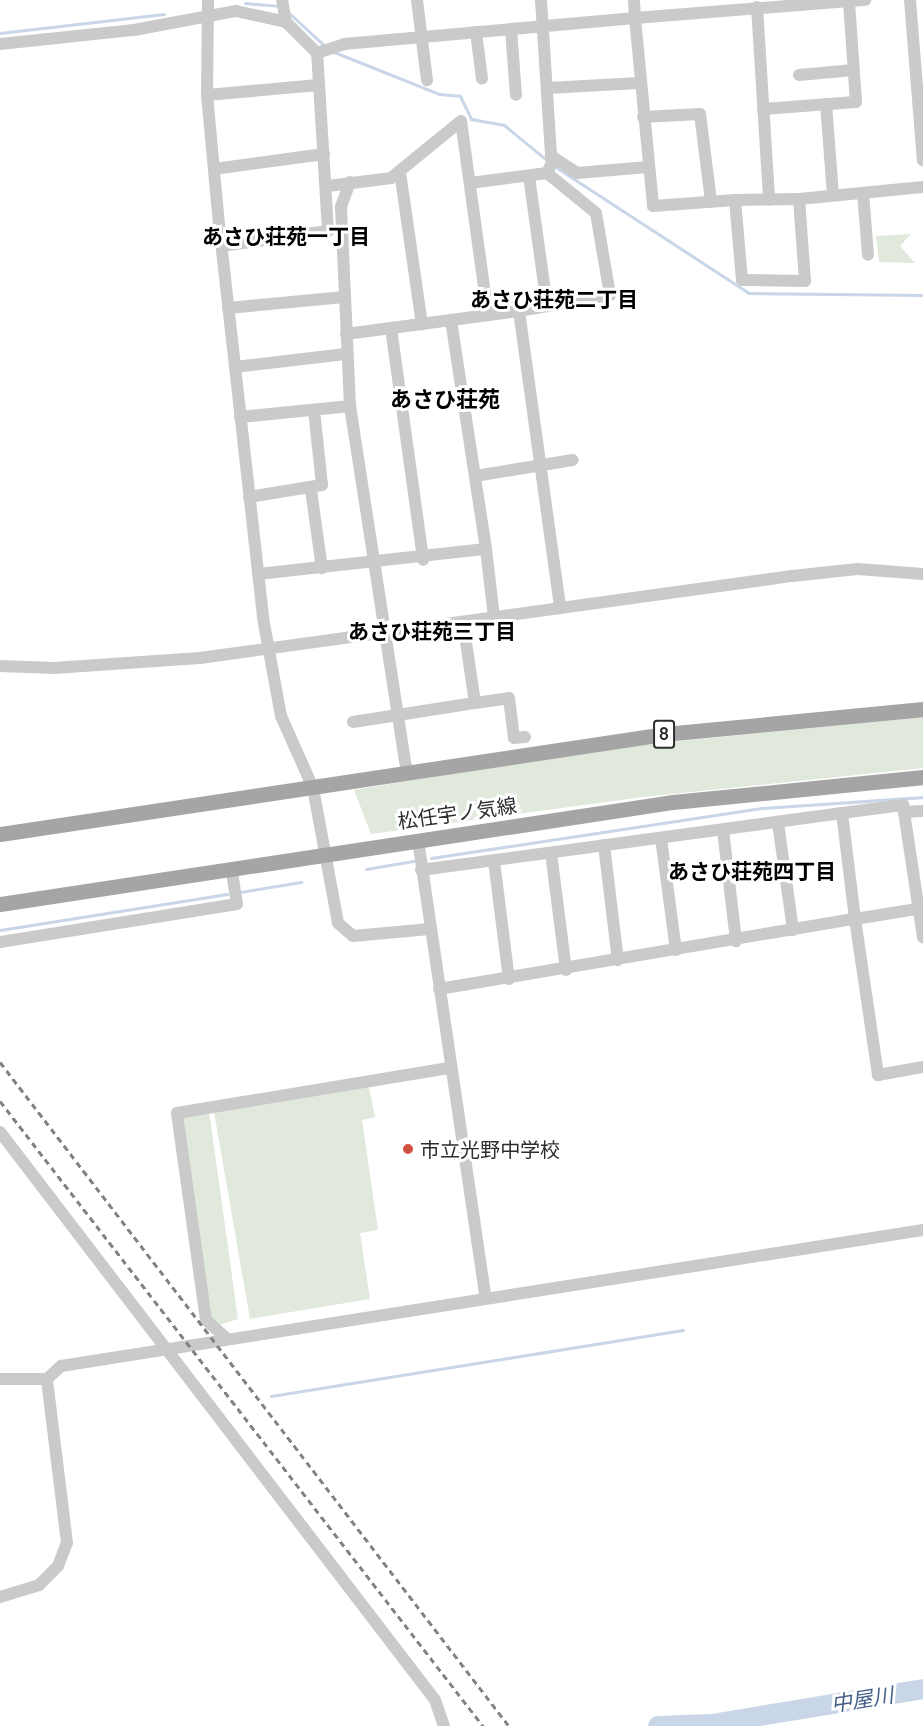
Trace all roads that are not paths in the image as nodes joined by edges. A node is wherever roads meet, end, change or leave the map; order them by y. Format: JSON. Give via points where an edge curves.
{"nodes":[{"id":1,"x":208,"y":0,"type":"edge"},
{"id":2,"x":282,"y":0,"type":"edge"},
{"id":3,"x":417,"y":0,"type":"edge"},
{"id":4,"x":541,"y":0,"type":"edge"},
{"id":5,"x":633,"y":0,"type":"edge"},
{"id":6,"x":865,"y":0,"type":"edge"},
{"id":7,"x":910,"y":0,"type":"edge"},
{"id":8,"x":849,"y":2,"type":"junction"},
{"id":9,"x":757,"y":7,"type":"junction"},
{"id":10,"x":207,"y":13,"type":"junction"},
{"id":11,"x":635,"y":18,"type":"junction"},
{"id":12,"x":285,"y":20,"type":"junction"},
{"id":13,"x":543,"y":26,"type":"junction"},
{"id":14,"x":511,"y":29,"type":"junction"},
{"id":15,"x":476,"y":32,"type":"junction"},
{"id":16,"x":420,"y":38,"type":"junction"},
{"id":17,"x":0,"y":44,"type":"edge"},
{"id":18,"x":326,"y":50,"type":"junction"},
{"id":19,"x":854,"y":70,"type":"junction"},
{"id":20,"x":799,"y":75,"type":"dead end"},
{"id":21,"x":482,"y":79,"type":"dead end"},
{"id":22,"x":427,"y":80,"type":"dead end"},
{"id":23,"x":640,"y":83,"type":"junction"},
{"id":24,"x":319,"y":85,"type":"junction"},
{"id":25,"x":920,"y":87,"type":"edge"},
{"id":26,"x":547,"y":88,"type":"junction"},
{"id":27,"x":207,"y":95,"type":"junction"},
{"id":28,"x":516,"y":96,"type":"dead end"},
{"id":29,"x":826,"y":104,"type":"junction"},
{"id":30,"x":764,"y":109,"type":"junction"},
{"id":31,"x":643,"y":117,"type":"junction"},
{"id":32,"x":324,"y":154,"type":"junction"},
{"id":33,"x":923,"y":160,"type":"edge"},
{"id":34,"x":551,"y":165,"type":"junction"},
{"id":35,"x":648,"y":167,"type":"junction"},
{"id":36,"x":214,"y":169,"type":"junction"},
{"id":37,"x":400,"y":172,"type":"junction"},
{"id":38,"x":529,"y":176,"type":"junction"},
{"id":39,"x":350,"y":183,"type":"junction"},
{"id":40,"x":470,"y":183,"type":"junction"},
{"id":41,"x":328,"y":186,"type":"junction"},
{"id":42,"x":923,"y":187,"type":"edge"},
{"id":43,"x":862,"y":193,"type":"junction"},
{"id":44,"x":833,"y":195,"type":"junction"},
{"id":45,"x":799,"y":198,"type":"junction"},
{"id":46,"x":735,"y":200,"type":"junction"},
{"id":47,"x":769,"y":200,"type":"junction"},
{"id":48,"x":711,"y":201,"type":"junction"},
{"id":49,"x":221,"y":246,"type":"junction"},
{"id":50,"x":868,"y":255,"type":"dead end"},
{"id":51,"x":344,"y":297,"type":"junction"},
{"id":52,"x":546,"y":306,"type":"junction"},
{"id":53,"x":228,"y":308,"type":"junction"},
{"id":54,"x":519,"y":310,"type":"junction"},
{"id":55,"x":488,"y":315,"type":"junction"},
{"id":56,"x":451,"y":321,"type":"junction"},
{"id":57,"x":422,"y":324,"type":"junction"},
{"id":58,"x":391,"y":328,"type":"junction"},
{"id":59,"x":346,"y":334,"type":"junction"},
{"id":60,"x":345,"y":354,"type":"junction"},
{"id":61,"x":235,"y":367,"type":"junction"},
{"id":62,"x":350,"y":406,"type":"junction"},
{"id":63,"x":314,"y":410,"type":"junction"},
{"id":64,"x":240,"y":417,"type":"junction"},
{"id":65,"x":573,"y":460,"type":"dead end"},
{"id":66,"x":540,"y":465,"type":"junction"},
{"id":67,"x":475,"y":476,"type":"junction"},
{"id":68,"x":311,"y":490,"type":"junction"},
{"id":69,"x":249,"y":496,"type":"junction"},
{"id":70,"x":486,"y":549,"type":"junction"},
{"id":71,"x":423,"y":560,"type":"junction"},
{"id":72,"x":374,"y":563,"type":"junction"},
{"id":73,"x":322,"y":568,"type":"junction"},
{"id":74,"x":258,"y":574,"type":"junction"},
{"id":75,"x":923,"y":574,"type":"edge"},
{"id":76,"x":560,"y":608,"type":"junction"},
{"id":77,"x":494,"y":617,"type":"junction"},
{"id":78,"x":463,"y":622,"type":"junction"},
{"id":79,"x":386,"y":634,"type":"junction"},
{"id":80,"x":268,"y":650,"type":"junction"},
{"id":81,"x":0,"y":666,"type":"edge"},
{"id":82,"x":475,"y":703,"type":"junction"},
{"id":83,"x":923,"y":709,"type":"edge"},
{"id":84,"x":399,"y":717,"type":"junction"},
{"id":85,"x":353,"y":722,"type":"dead end"},
{"id":86,"x":525,"y":737,"type":"dead end"},
{"id":87,"x":407,"y":774,"type":"junction"},
{"id":88,"x":923,"y":777,"type":"edge"},
{"id":89,"x":314,"y":788,"type":"junction"},
{"id":90,"x":923,"y":811,"type":"edge"},
{"id":91,"x":904,"y":812,"type":"junction"},
{"id":92,"x":842,"y":813,"type":"junction"},
{"id":93,"x":778,"y":823,"type":"junction"},
{"id":94,"x":723,"y":830,"type":"junction"},
{"id":95,"x":0,"y":833,"type":"edge"},
{"id":96,"x":661,"y":838,"type":"junction"},
{"id":97,"x":418,"y":840,"type":"junction"},
{"id":98,"x":604,"y":845,"type":"junction"},
{"id":99,"x":328,"y":853,"type":"junction"},
{"id":100,"x":551,"y":853,"type":"junction"},
{"id":101,"x":494,"y":861,"type":"junction"},
{"id":102,"x":231,"y":868,"type":"junction"},
{"id":103,"x":421,"y":870,"type":"junction"},
{"id":104,"x":0,"y":904,"type":"edge"},
{"id":105,"x":921,"y":908,"type":"edge"},
{"id":106,"x":855,"y":919,"type":"junction"},
{"id":107,"x":430,"y":929,"type":"junction"},
{"id":108,"x":793,"y":930,"type":"junction"},
{"id":109,"x":923,"y":937,"type":"edge"},
{"id":110,"x":736,"y":941,"type":"junction"},
{"id":111,"x":0,"y":942,"type":"edge"},
{"id":112,"x":676,"y":950,"type":"junction"},
{"id":113,"x":618,"y":960,"type":"junction"},
{"id":114,"x":566,"y":970,"type":"junction"},
{"id":115,"x":509,"y":979,"type":"junction"},
{"id":116,"x":439,"y":989,"type":"junction"},
{"id":117,"x":923,"y":1067,"type":"edge"},
{"id":118,"x":450,"y":1068,"type":"junction"},
{"id":119,"x":0,"y":1132,"type":"edge"},
{"id":120,"x":923,"y":1230,"type":"edge"},
{"id":121,"x":485,"y":1296,"type":"junction"},
{"id":122,"x":226,"y":1338,"type":"junction"},
{"id":123,"x":166,"y":1348,"type":"junction"},
{"id":124,"x":0,"y":1378,"type":"edge"},
{"id":125,"x":47,"y":1379,"type":"junction"},
{"id":126,"x":0,"y":1597,"type":"edge"},
{"id":127,"x":444,"y":1726,"type":"edge"}],
"edges":[{"from":1,"to":10,"type":"street"},
{"from":2,"to":12,"type":"street"},
{"from":3,"to":16,"type":"street"},
{"from":4,"to":13,"type":"street"},
{"from":5,"to":11,"type":"street"},
{"from":6,"to":8,"type":"street"},
{"from":7,"to":25,"type":"street"},
{"from":8,"to":9,"type":"street"},
{"from":8,"to":19,"type":"street"},
{"from":9,"to":11,"type":"street"},
{"from":9,"to":30,"type":"street"},
{"from":10,"to":12,"type":"street","via":[[236,11]]},
{"from":10,"to":17,"type":"street","via":[[134,30]]},
{"from":10,"to":27,"type":"street"},
{"from":11,"to":13,"type":"street"},
{"from":11,"to":23,"type":"street"},
{"from":12,"to":18,"type":"street"},
{"from":13,"to":14,"type":"street"},
{"from":13,"to":26,"type":"street"},
{"from":14,"to":15,"type":"street"},
{"from":14,"to":28,"type":"street"},
{"from":15,"to":16,"type":"street"},
{"from":15,"to":21,"type":"street"},
{"from":16,"to":18,"type":"street"},
{"from":16,"to":22,"type":"street"},
{"from":18,"to":24,"type":"street"},
{"from":19,"to":20,"type":"street"},
{"from":19,"to":29,"type":"street","via":[[856,102]]},
{"from":23,"to":26,"type":"street"},
{"from":23,"to":31,"type":"street"},
{"from":24,"to":27,"type":"street"},
{"from":24,"to":32,"type":"street"},
{"from":25,"to":33,"type":"street"},
{"from":26,"to":34,"type":"street"},
{"from":27,"to":36,"type":"street"},
{"from":29,"to":30,"type":"street"},
{"from":29,"to":44,"type":"street"},
{"from":30,"to":47,"type":"street"},
{"from":31,"to":35,"type":"street"},
{"from":31,"to":48,"type":"street","via":[[700,114]]},
{"from":32,"to":36,"type":"street"},
{"from":32,"to":41,"type":"street"},
{"from":34,"to":35,"type":"street","via":[[577,173]]},
{"from":34,"to":38,"type":"street"},
{"from":34,"to":52,"type":"street","via":[[596,213],[610,295]]},
{"from":35,"to":48,"type":"street","via":[[653,206]]},
{"from":36,"to":49,"type":"street"},
{"from":37,"to":39,"type":"street","via":[[391,178]]},
{"from":37,"to":40,"type":"street","via":[[461,121]]},
{"from":37,"to":57,"type":"street"},
{"from":38,"to":40,"type":"street"},
{"from":38,"to":52,"type":"street"},
{"from":39,"to":41,"type":"street"},
{"from":39,"to":51,"type":"street","via":[[341,207]]},
{"from":40,"to":55,"type":"street"},
{"from":41,"to":49,"type":"street","via":[[328,231]]},
{"from":42,"to":43,"type":"street"},
{"from":43,"to":44,"type":"street"},
{"from":43,"to":50,"type":"street"},
{"from":44,"to":45,"type":"street"},
{"from":45,"to":46,"type":"street","via":[[805,281],[742,280]]},
{"from":45,"to":47,"type":"street"},
{"from":46,"to":47,"type":"street"},
{"from":46,"to":48,"type":"street"},
{"from":49,"to":53,"type":"street"},
{"from":51,"to":53,"type":"street"},
{"from":51,"to":59,"type":"street"},
{"from":52,"to":54,"type":"street"},
{"from":53,"to":61,"type":"street"},
{"from":54,"to":55,"type":"street"},
{"from":54,"to":66,"type":"street"},
{"from":55,"to":56,"type":"street"},
{"from":56,"to":57,"type":"street"},
{"from":56,"to":67,"type":"street"},
{"from":57,"to":58,"type":"street"},
{"from":58,"to":59,"type":"street"},
{"from":58,"to":71,"type":"street"},
{"from":59,"to":60,"type":"street"},
{"from":60,"to":61,"type":"street"},
{"from":60,"to":62,"type":"street"},
{"from":61,"to":64,"type":"street"},
{"from":62,"to":63,"type":"street"},
{"from":62,"to":72,"type":"street"},
{"from":63,"to":64,"type":"street"},
{"from":63,"to":68,"type":"street","via":[[322,485]]},
{"from":64,"to":69,"type":"street"},
{"from":65,"to":66,"type":"street"},
{"from":66,"to":67,"type":"street"},
{"from":66,"to":76,"type":"street"},
{"from":67,"to":70,"type":"street"},
{"from":68,"to":69,"type":"street"},
{"from":68,"to":73,"type":"street"},
{"from":69,"to":74,"type":"street"},
{"from":70,"to":71,"type":"street"},
{"from":70,"to":77,"type":"street"},
{"from":71,"to":72,"type":"street"},
{"from":72,"to":73,"type":"street"},
{"from":72,"to":79,"type":"street"},
{"from":73,"to":74,"type":"street"},
{"from":74,"to":80,"type":"street"},
{"from":75,"to":76,"type":"street","via":[[858,569],[814,573]]},
{"from":76,"to":77,"type":"street"},
{"from":77,"to":78,"type":"street"},
{"from":78,"to":79,"type":"street"},
{"from":78,"to":82,"type":"street"},
{"from":79,"to":80,"type":"street"},
{"from":79,"to":84,"type":"street"},
{"from":80,"to":81,"type":"street","via":[[54,668]]},
{"from":80,"to":89,"type":"street","via":[[281,716]]},
{"from":82,"to":84,"type":"street"},
{"from":82,"to":86,"type":"street","via":[[508,698],[514,738]]},
{"from":83,"to":87,"type":"main road","number":"8","via":[[664,734]]},
{"from":84,"to":85,"type":"street"},
{"from":84,"to":87,"type":"street"},
{"from":87,"to":89,"type":"main road","number":"8"},
{"from":88,"to":97,"type":"main road","name":"松任宇ノ気線","via":[[755,792]]},
{"from":89,"to":95,"type":"main road","number":"8"},
{"from":89,"to":99,"type":"street"},
{"from":90,"to":91,"type":"street"},
{"from":91,"to":92,"type":"street","via":[[903,805]]},
{"from":91,"to":105,"type":"street"},
{"from":92,"to":93,"type":"street"},
{"from":92,"to":106,"type":"street"},
{"from":93,"to":94,"type":"street"},
{"from":93,"to":108,"type":"street"},
{"from":94,"to":96,"type":"street"},
{"from":94,"to":110,"type":"street"},
{"from":96,"to":98,"type":"street"},
{"from":96,"to":112,"type":"street"},
{"from":97,"to":99,"type":"main road","name":"松任宇ノ気線"},
{"from":97,"to":103,"type":"street"},
{"from":98,"to":100,"type":"street"},
{"from":98,"to":113,"type":"street"},
{"from":99,"to":102,"type":"main road","name":"松任宇ノ気線"},
{"from":99,"to":107,"type":"street","via":[[338,923],[353,936]]},
{"from":100,"to":101,"type":"street"},
{"from":100,"to":114,"type":"street"},
{"from":101,"to":103,"type":"street"},
{"from":101,"to":115,"type":"street"},
{"from":102,"to":104,"type":"main road","name":"松任宇ノ気線"},
{"from":102,"to":111,"type":"street","via":[[237,904]]},
{"from":103,"to":107,"type":"street"},
{"from":105,"to":106,"type":"street"},
{"from":105,"to":109,"type":"street"},
{"from":106,"to":108,"type":"street"},
{"from":106,"to":117,"type":"street","via":[[878,1075]]},
{"from":107,"to":116,"type":"street"},
{"from":108,"to":110,"type":"street"},
{"from":110,"to":112,"type":"street"},
{"from":112,"to":113,"type":"street"},
{"from":113,"to":114,"type":"street"},
{"from":114,"to":115,"type":"street"},
{"from":115,"to":116,"type":"street"},
{"from":116,"to":118,"type":"street"},
{"from":118,"to":121,"type":"street"},
{"from":118,"to":122,"type":"street","via":[[177,1113],[206,1320]]},
{"from":119,"to":123,"type":"street"},
{"from":120,"to":121,"type":"street"},
{"from":121,"to":122,"type":"street"},
{"from":122,"to":123,"type":"street"},
{"from":123,"to":125,"type":"street","via":[[61,1366]]},
{"from":123,"to":127,"type":"street","via":[[435,1700]]},
{"from":124,"to":125,"type":"street"},
{"from":125,"to":126,"type":"street","via":[[67,1543],[58,1566],[39,1585]]}]}
